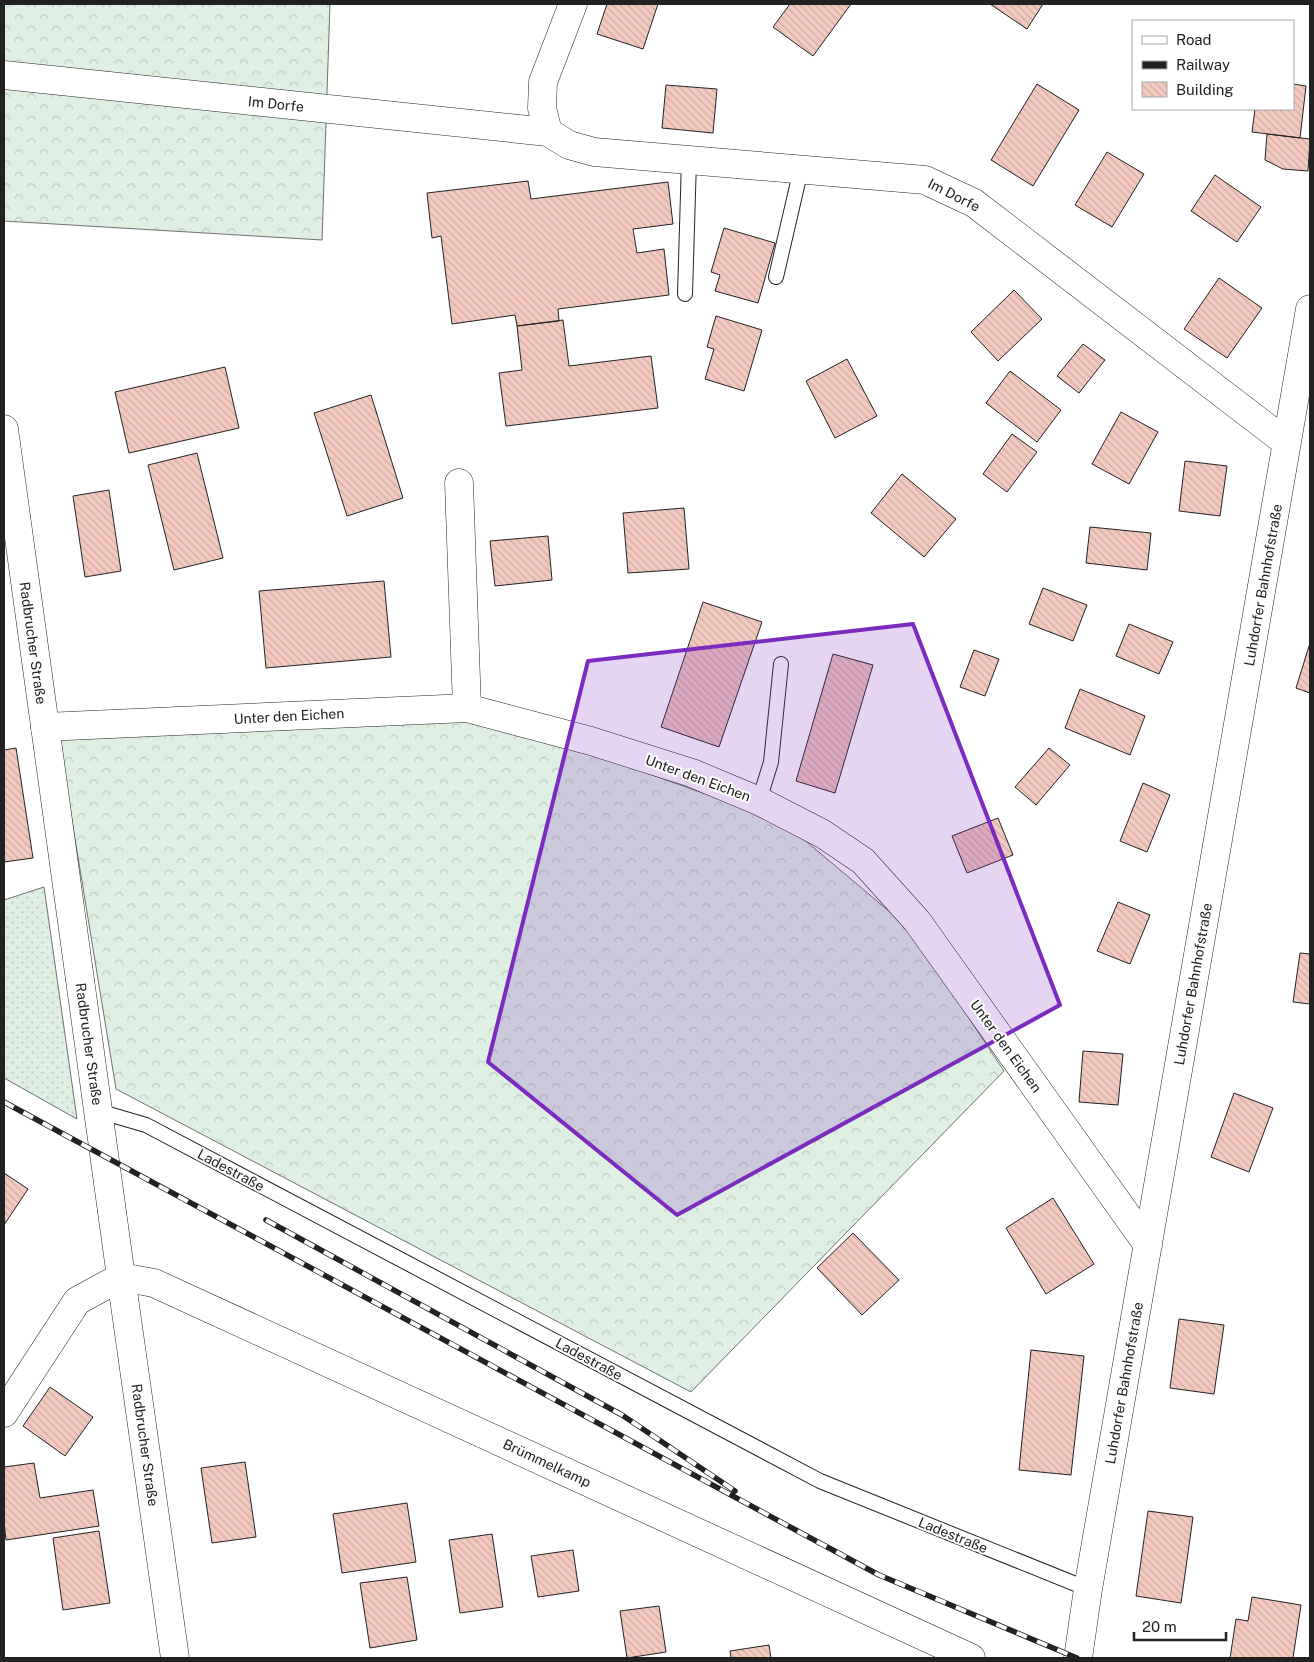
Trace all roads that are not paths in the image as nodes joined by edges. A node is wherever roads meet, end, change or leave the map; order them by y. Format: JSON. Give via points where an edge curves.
{"nodes":[{"id":1,"x":573,"y":4,"type":"edge"},
{"id":2,"x":4,"y":76,"type":"edge"},
{"id":3,"x":548,"y":132,"type":"junction"},
{"id":4,"x":689,"y":160,"type":"junction"},
{"id":5,"x":801,"y":169,"type":"junction"},
{"id":6,"x":776,"y":277,"type":"dead end"},
{"id":7,"x":685,"y":294,"type":"dead end"},
{"id":8,"x":1310,"y":309,"type":"edge"},
{"id":9,"x":4,"y":429,"type":"edge"},
{"id":10,"x":1287,"y":443,"type":"junction"},
{"id":11,"x":459,"y":483,"type":"dead end"},
{"id":12,"x":781,"y":664,"type":"dead end"},
{"id":13,"x":467,"y":708,"type":"junction"},
{"id":14,"x":45,"y":727,"type":"junction"},
{"id":15,"x":759,"y":801,"type":"junction"},
{"id":16,"x":98,"y":1112,"type":"junction"},
{"id":17,"x":1148,"y":1245,"type":"junction"},
{"id":18,"x":121,"y":1278,"type":"junction"},
{"id":19,"x":4,"y":1413,"type":"edge"},
{"id":20,"x":1088,"y":1589,"type":"junction"},
{"id":21,"x":175,"y":1658,"type":"edge"},
{"id":22,"x":971,"y":1658,"type":"edge"},
{"id":23,"x":1078,"y":1658,"type":"edge"}],
"edges":[{"from":1,"to":3,"type":"street","via":[[543,82],[542,108]]},
{"from":2,"to":3,"type":"street","name":"Im Dorfe"},
{"from":3,"to":4,"type":"street","name":"Im Dorfe","via":[[569,145],[594,152]]},
{"from":4,"to":5,"type":"street","name":"Im Dorfe"},
{"from":4,"to":7,"type":"lane"},
{"from":5,"to":6,"type":"lane"},
{"from":5,"to":10,"type":"street","name":"Im Dorfe","via":[[925,180],[974,203]]},
{"from":8,"to":10,"type":"street","name":"Luhdorfer Bahnhofstraße"},
{"from":9,"to":14,"type":"street","name":"Radbrucher Straße"},
{"from":10,"to":17,"type":"street","name":"Luhdorfer Bahnhofstraße"},
{"from":11,"to":13,"type":"street"},
{"from":12,"to":15,"type":"lane","via":[[771,762]]},
{"from":13,"to":14,"type":"street","name":"Unter den Eichen"},
{"from":13,"to":15,"type":"street","name":"Unter den Eichen","via":[[591,741],[692,773]]},
{"from":14,"to":16,"type":"street","name":"Radbrucher Straße"},
{"from":15,"to":17,"type":"street","name":"Unter den Eichen","via":[[823,834],[863,861],[917,921]]},
{"from":16,"to":18,"type":"street","name":"Radbrucher Straße"},
{"from":16,"to":20,"type":"lane","name":"Ladestraße","via":[[146,1125],[820,1481]]},
{"from":17,"to":20,"type":"street","name":"Luhdorfer Bahnhofstraße"},
{"from":18,"to":19,"type":"street","via":[[77,1301]]},
{"from":18,"to":21,"type":"street","name":"Radbrucher Straße"},
{"from":18,"to":22,"type":"street","name":"Brümmelkamp","via":[[154,1283]]},
{"from":20,"to":23,"type":"street","name":"Luhdorfer Bahnhofstraße"}]}
